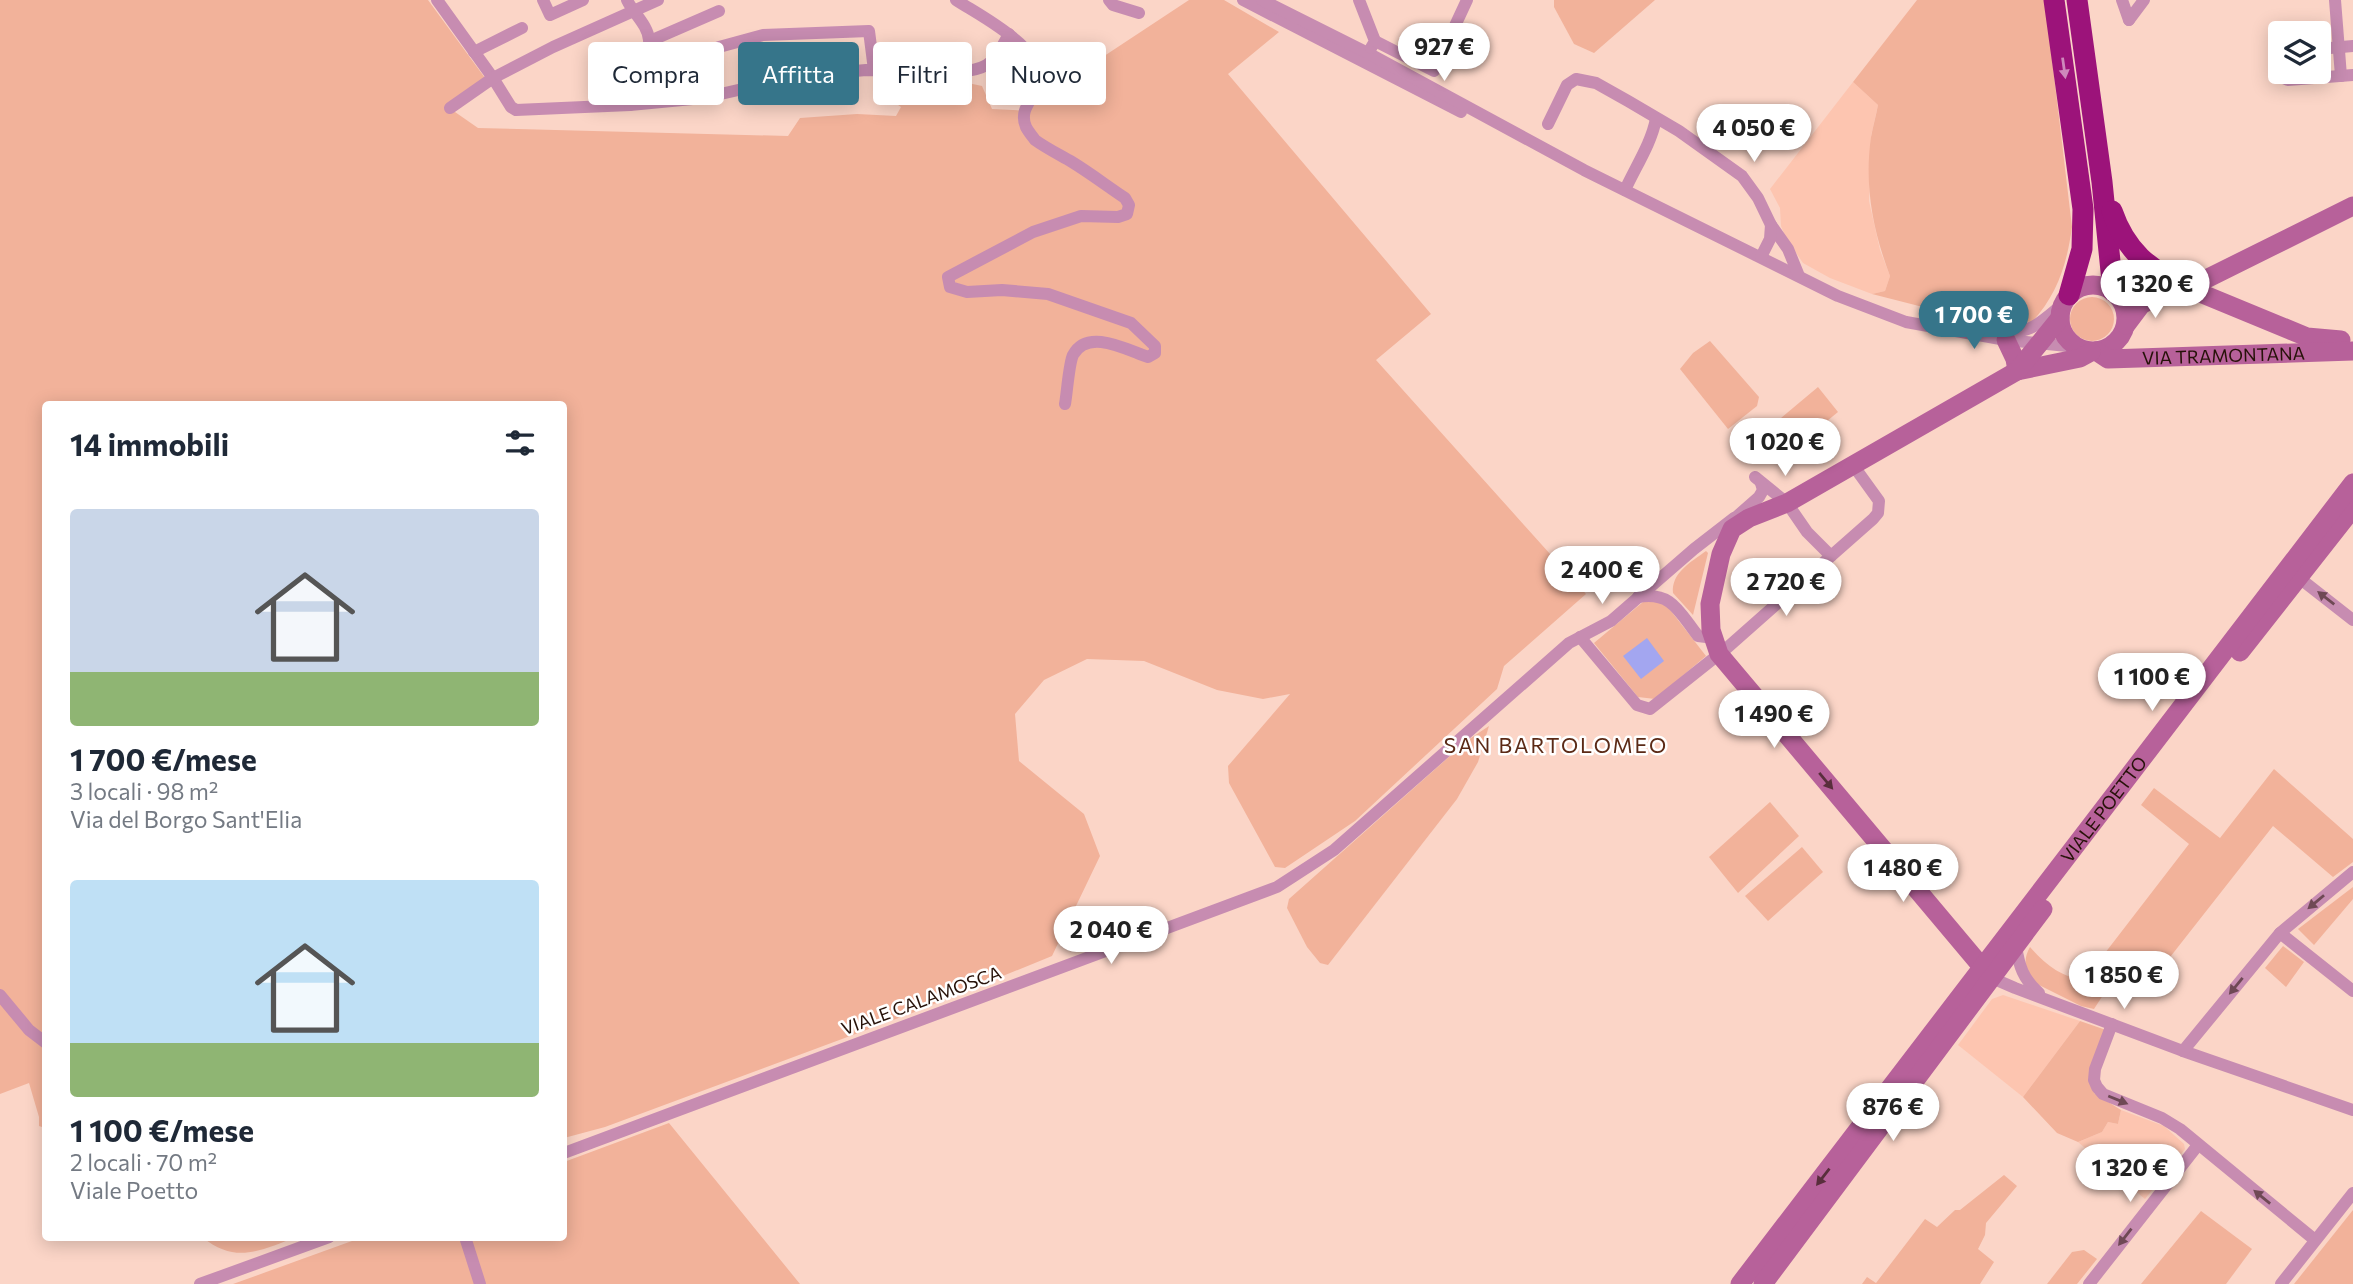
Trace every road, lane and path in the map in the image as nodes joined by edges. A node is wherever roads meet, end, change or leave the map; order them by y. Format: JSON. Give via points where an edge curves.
{"nodes":[{"id":1,"x":437,"y":0,"type":"edge"},
{"id":2,"x":543,"y":0,"type":"edge"},
{"id":3,"x":583,"y":0,"type":"edge"},
{"id":4,"x":658,"y":0,"type":"edge"},
{"id":5,"x":956,"y":0,"type":"edge"},
{"id":6,"x":1109,"y":0,"type":"edge"},
{"id":7,"x":1243,"y":0,"type":"edge"},
{"id":8,"x":1262,"y":0,"type":"edge"},
{"id":9,"x":1359,"y":0,"type":"edge"},
{"id":10,"x":1467,"y":0,"type":"edge"},
{"id":11,"x":2054,"y":0,"type":"edge"},
{"id":12,"x":2077,"y":0,"type":"edge"},
{"id":13,"x":2122,"y":0,"type":"edge"},
{"id":14,"x":2144,"y":0,"type":"edge"},
{"id":15,"x":2335,"y":0,"type":"edge"},
{"id":16,"x":630,"y":6,"type":"edge"},
{"id":17,"x":719,"y":11,"type":"dead end"},
{"id":18,"x":1139,"y":13,"type":"dead end"},
{"id":19,"x":522,"y":28,"type":"dead end"},
{"id":20,"x":1009,"y":34,"type":"junction"},
{"id":21,"x":650,"y":41,"type":"joint"},
{"id":22,"x":724,"y":46,"type":"edge"},
{"id":23,"x":2346,"y":47,"type":"edge"},
{"id":24,"x":474,"y":52,"type":"junction"},
{"id":25,"x":1369,"y":52,"type":"junction"},
{"id":26,"x":873,"y":62,"type":"edge"},
{"id":27,"x":873,"y":70,"type":"edge"},
{"id":28,"x":972,"y":70,"type":"edge"},
{"id":29,"x":1434,"y":71,"type":"junction"},
{"id":30,"x":2347,"y":75,"type":"edge"},
{"id":31,"x":493,"y":78,"type":"junction"},
{"id":32,"x":1427,"y":85,"type":"junction"},
{"id":33,"x":724,"y":93,"type":"edge"},
{"id":34,"x":630,"y":105,"type":"edge"},
{"id":35,"x":450,"y":108,"type":"dead end"},
{"id":36,"x":1656,"y":119,"type":"junction"},
{"id":37,"x":1548,"y":124,"type":"dead end"},
{"id":38,"x":1584,"y":170,"type":"junction"},
{"id":39,"x":2102,"y":182,"type":"junction"},
{"id":40,"x":1625,"y":190,"type":"junction"},
{"id":41,"x":2353,"y":206,"type":"edge"},
{"id":42,"x":1771,"y":225,"type":"junction"},
{"id":43,"x":1761,"y":257,"type":"junction"},
{"id":44,"x":2223,"y":270,"type":"junction"},
{"id":45,"x":1800,"y":276,"type":"junction"},
{"id":46,"x":2114,"y":291,"type":"junction"},
{"id":47,"x":2178,"y":291,"type":"junction"},
{"id":48,"x":2227,"y":304,"type":"junction"},
{"id":49,"x":2064,"y":305,"type":"junction"},
{"id":50,"x":2126,"y":325,"type":"junction"},
{"id":51,"x":2287,"y":330,"type":"junction"},
{"id":52,"x":1948,"y":331,"type":"junction"},
{"id":53,"x":2006,"y":340,"type":"junction"},
{"id":54,"x":2353,"y":341,"type":"edge"},
{"id":55,"x":2039,"y":344,"type":"junction"},
{"id":56,"x":2088,"y":350,"type":"junction"},
{"id":57,"x":2353,"y":351,"type":"edge"},
{"id":58,"x":2283,"y":353,"type":"junction"},
{"id":59,"x":2017,"y":372,"type":"junction"},
{"id":60,"x":1065,"y":404,"type":"dead end"},
{"id":61,"x":1853,"y":465,"type":"junction"},
{"id":62,"x":2353,"y":483,"type":"edge"},
{"id":63,"x":1787,"y":503,"type":"junction"},
{"id":64,"x":2353,"y":508,"type":"edge"},
{"id":65,"x":1741,"y":518,"type":"junction"},
{"id":66,"x":1831,"y":556,"type":"junction"},
{"id":67,"x":2298,"y":577,"type":"junction"},
{"id":68,"x":1638,"y":597,"type":"junction"},
{"id":69,"x":2353,"y":620,"type":"edge"},
{"id":70,"x":1580,"y":637,"type":"junction"},
{"id":71,"x":1716,"y":646,"type":"junction"},
{"id":72,"x":2353,"y":872,"type":"edge"},
{"id":73,"x":2280,"y":933,"type":"junction"},
{"id":74,"x":2016,"y":946,"type":"junction"},
{"id":75,"x":1987,"y":972,"type":"junction"},
{"id":76,"x":2353,"y":992,"type":"edge"},
{"id":77,"x":0,"y":995,"type":"edge"},
{"id":78,"x":2054,"y":1002,"type":"junction"},
{"id":79,"x":2112,"y":1024,"type":"junction"},
{"id":80,"x":42,"y":1040,"type":"edge"},
{"id":81,"x":2183,"y":1051,"type":"junction"},
{"id":82,"x":2353,"y":1111,"type":"edge"},
{"id":83,"x":2198,"y":1145,"type":"junction"},
{"id":84,"x":567,"y":1152,"type":"edge"},
{"id":85,"x":2353,"y":1193,"type":"edge"},
{"id":86,"x":2315,"y":1240,"type":"junction"},
{"id":87,"x":318,"y":1241,"type":"edge"},
{"id":88,"x":466,"y":1241,"type":"edge"},
{"id":89,"x":1765,"y":1283,"type":"edge"},
{"id":90,"x":201,"y":1284,"type":"edge"},
{"id":91,"x":480,"y":1284,"type":"edge"},
{"id":92,"x":1740,"y":1284,"type":"edge"},
{"id":93,"x":2089,"y":1284,"type":"edge"},
{"id":94,"x":2281,"y":1284,"type":"edge"}],
"edges":[{"from":1,"to":24,"type":"street"},
{"from":2,"to":3,"type":"street","via":[[550,15]]},
{"from":4,"to":16,"type":"street"},
{"from":5,"to":20,"type":"street"},
{"from":6,"to":18,"type":"street"},
{"from":7,"to":25,"type":"street"},
{"from":8,"to":25,"type":"street"},
{"from":9,"to":25,"type":"street"},
{"from":10,"to":29,"type":"street"},
{"from":11,"to":49,"type":"highway","one_way":true,"via":[[2083,209],[2082,249]]},
{"from":12,"to":39,"type":"highway"},
{"from":13,"to":14,"type":"street","via":[[2129,20]]},
{"from":15,"to":23,"type":"street"},
{"from":16,"to":21,"type":"street"},
{"from":16,"to":31,"type":"street"},
{"from":17,"to":21,"type":"street"},
{"from":19,"to":24,"type":"street"},
{"from":20,"to":28,"type":"street","via":[[993,61]]},
{"from":20,"to":60,"type":"street","via":[[1026,48],[1038,73],[1038,86],[1025,107],[1027,130],[1125,198],[1129,209],[1118,217],[1081,216],[1033,232],[953,273],[948,277],[950,287],[967,292],[1048,294],[1131,323],[1156,351],[1146,357],[1126,347],[1092,342],[1083,346],[1073,355]]},
{"from":22,"to":26,"type":"street","via":[[763,35],[869,31]]},
{"from":23,"to":30,"type":"street"},
{"from":24,"to":31,"type":"street"},
{"from":25,"to":29,"type":"street"},
{"from":25,"to":32,"type":"street"},
{"from":25,"to":38,"type":"street","via":[[1563,165]]},
{"from":27,"to":33,"type":"street","via":[[800,76]]},
{"from":29,"to":32,"type":"street"},
{"from":31,"to":34,"type":"street","via":[[516,110]]},
{"from":31,"to":35,"type":"street"},
{"from":32,"to":38,"type":"street"},
{"from":36,"to":37,"type":"street","via":[[1596,83],[1576,79],[1566,85]]},
{"from":36,"to":40,"type":"street","via":[[1652,139]]},
{"from":36,"to":42,"type":"street","via":[[1742,176]]},
{"from":38,"to":40,"type":"street"},
{"from":39,"to":46,"type":"highway"},
{"from":39,"to":47,"type":"highway","via":[[2125,239]]},
{"from":40,"to":43,"type":"street"},
{"from":41,"to":44,"type":"street"},
{"from":42,"to":43,"type":"street"},
{"from":42,"to":45,"type":"street"},
{"from":43,"to":45,"type":"street"},
{"from":44,"to":47,"type":"street"},
{"from":44,"to":48,"type":"street","via":[[2219,287]]},
{"from":45,"to":52,"type":"street","via":[[1876,312]]},
{"from":46,"to":47,"type":"street","via":[[2150,295]]},
{"from":46,"to":49,"type":"street","via":[[2082,286]]},
{"from":46,"to":50,"type":"street","via":[[2124,306]]},
{"from":47,"to":48,"type":"street","name":"VIA TRAMONTANA"},
{"from":47,"to":50,"type":"street","via":[[2141,305]]},
{"from":48,"to":51,"type":"street","name":"VIA TRAMONTANA"},
{"from":49,"to":52,"type":"street","via":[[2024,332]]},
{"from":49,"to":55,"type":"street"},
{"from":49,"to":56,"type":"street","via":[[2066,337]]},
{"from":50,"to":56,"type":"street","via":[[2115,345]]},
{"from":51,"to":54,"type":"street","name":"VIA TRAMONTANA","via":[[2307,337]]},
{"from":51,"to":58,"type":"street","via":[[2289,342]]},
{"from":52,"to":53,"type":"street"},
{"from":53,"to":55,"type":"street"},
{"from":53,"to":59,"type":"street"},
{"from":55,"to":56,"type":"street"},
{"from":55,"to":59,"type":"street"},
{"from":56,"to":58,"type":"street","name":"VIA TRAMONTANA","via":[[2108,359]]},
{"from":56,"to":59,"type":"street","via":[[2080,358]]},
{"from":57,"to":58,"type":"street","name":"VIA TRAMONTANA"},
{"from":59,"to":61,"type":"street"},
{"from":61,"to":63,"type":"street"},
{"from":61,"to":66,"type":"street","via":[[1876,494],[1879,507],[1873,519]]},
{"from":62,"to":75,"type":"street","name":"VIALE POETTO"},
{"from":63,"to":65,"type":"street"},
{"from":63,"to":65,"type":"street","name":"VIALE CALAMOSCA","via":[[1758,480],[1763,490]]},
{"from":63,"to":66,"type":"street"},
{"from":64,"to":67,"type":"street","name":"VIALE POETTO"},
{"from":65,"to":68,"type":"street","name":"VIALE CALAMOSCA","via":[[1694,549]]},
{"from":65,"to":71,"type":"street","via":[[1721,554],[1710,604]]},
{"from":66,"to":71,"type":"street"},
{"from":69,"to":67,"type":"street","one_way":true},
{"from":67,"to":74,"type":"street","name":"VIALE POETTO"},
{"from":68,"to":70,"type":"street","name":"VIALE CALAMOSCA","via":[[1611,621]]},
{"from":68,"to":71,"type":"street","via":[[1661,596],[1698,636]]},
{"from":70,"to":71,"type":"street","via":[[1637,705],[1646,709],[1657,705]]},
{"from":70,"to":84,"type":"street","name":"VIALE CALAMOSCA","via":[[1334,850],[1277,887]]},
{"from":71,"to":75,"type":"street","one_way":true},
{"from":72,"to":73,"type":"street","one_way":true},
{"from":73,"to":76,"type":"street"},
{"from":73,"to":81,"type":"street","one_way":true},
{"from":74,"to":75,"type":"street","name":"VIALE POETTO"},
{"from":74,"to":78,"type":"street","via":[[2028,983]]},
{"from":75,"to":78,"type":"street"},
{"from":75,"to":89,"type":"street","name":"VIALE POETTO"},
{"from":75,"to":92,"type":"street","name":"VIALE POETTO","one_way":true},
{"from":77,"to":80,"type":"street"},
{"from":78,"to":79,"type":"street"},
{"from":79,"to":81,"type":"street"},
{"from":79,"to":83,"type":"street","one_way":true,"via":[[2095,1069],[2097,1087],[2103,1094],[2162,1118]]},
{"from":81,"to":82,"type":"street"},
{"from":86,"to":83,"type":"street","one_way":true},
{"from":83,"to":93,"type":"street","one_way":true},
{"from":85,"to":86,"type":"street"},
{"from":86,"to":94,"type":"street"},
{"from":87,"to":90,"type":"street"},
{"from":88,"to":91,"type":"street"}]}
